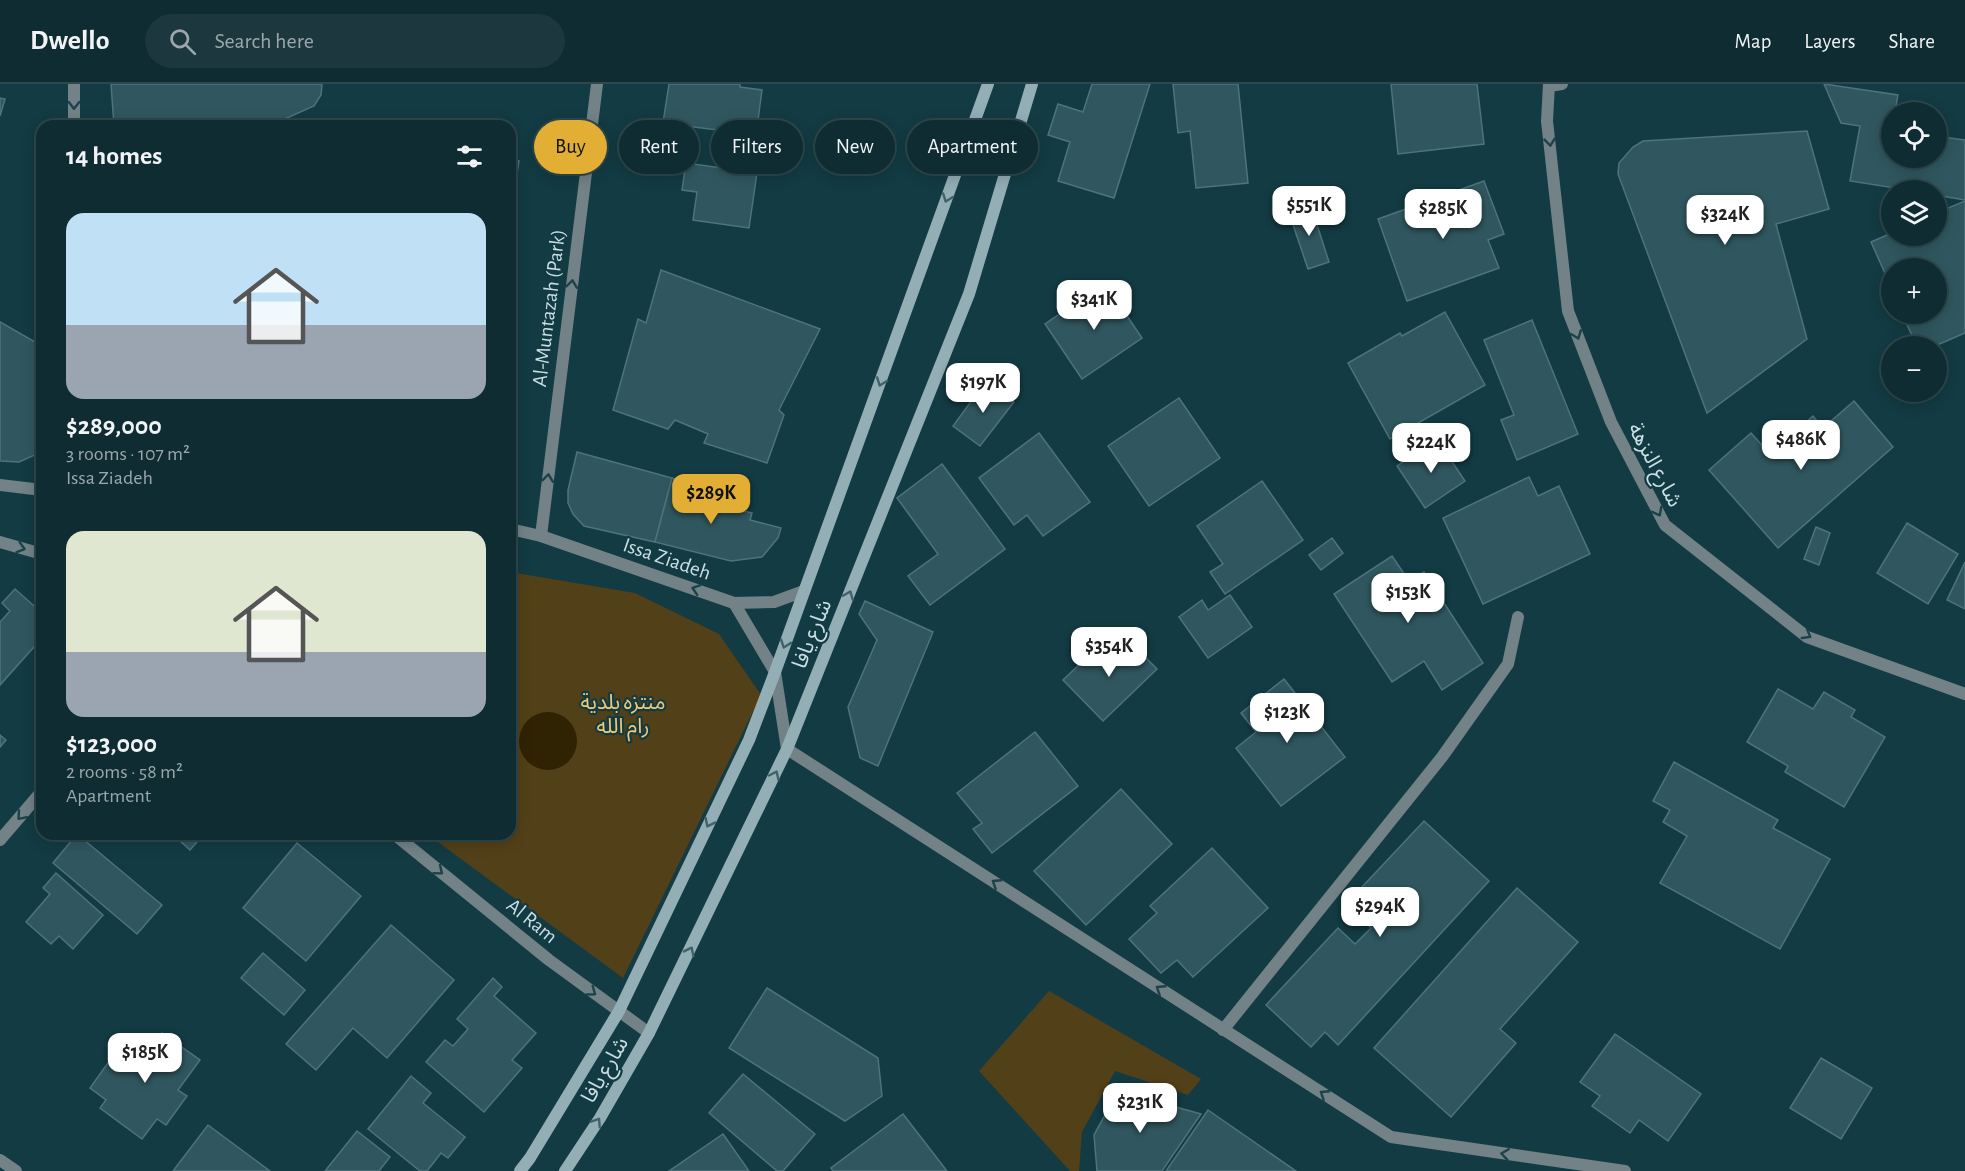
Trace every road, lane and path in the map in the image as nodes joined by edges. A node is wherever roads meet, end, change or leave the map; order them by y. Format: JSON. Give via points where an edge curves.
{"nodes":[{"id":1,"x":74,"y":84,"type":"edge"},
{"id":2,"x":597,"y":84,"type":"edge"},
{"id":3,"x":988,"y":84,"type":"edge"},
{"id":4,"x":1032,"y":84,"type":"edge"},
{"id":5,"x":1554,"y":85,"type":"edge"},
{"id":6,"x":74,"y":120,"type":"edge"},
{"id":7,"x":0,"y":485,"type":"edge"},
{"id":8,"x":36,"y":489,"type":"edge"},
{"id":9,"x":516,"y":531,"type":"edge"},
{"id":10,"x":541,"y":536,"type":"junction"},
{"id":11,"x":0,"y":542,"type":"edge"},
{"id":12,"x":36,"y":552,"type":"edge"},
{"id":13,"x":804,"y":591,"type":"junction"},
{"id":14,"x":734,"y":603,"type":"junction"},
{"id":15,"x":1518,"y":617,"type":"dead end"},
{"id":16,"x":775,"y":672,"type":"junction"},
{"id":17,"x":1965,"y":694,"type":"edge"},
{"id":18,"x":788,"y":749,"type":"junction"},
{"id":19,"x":36,"y":799,"type":"edge"},
{"id":20,"x":0,"y":840,"type":"edge"},
{"id":21,"x":401,"y":840,"type":"edge"},
{"id":22,"x":619,"y":1011,"type":"junction"},
{"id":23,"x":1223,"y":1030,"type":"junction"},
{"id":24,"x":650,"y":1033,"type":"junction"},
{"id":25,"x":1534,"y":1158,"type":"junction"},
{"id":26,"x":0,"y":1160,"type":"edge"},
{"id":27,"x":15,"y":1171,"type":"edge"},
{"id":28,"x":520,"y":1171,"type":"edge"},
{"id":29,"x":565,"y":1171,"type":"edge"},
{"id":30,"x":1538,"y":1171,"type":"edge"},
{"id":31,"x":1625,"y":1171,"type":"edge"}],
"edges":[{"from":1,"to":6,"type":"street","one_way":true},
{"from":10,"to":2,"type":"street","name":"Al-Muntazah (Park)","one_way":true},
{"from":3,"to":13,"type":"main road","name":"شارع يافا","one_way":true},
{"from":18,"to":4,"type":"main road","name":"شارع يافا","one_way":true,"via":[[969,294]]},
{"from":5,"to":17,"type":"street","name":"شارع النزهة","one_way":true,"via":[[1547,121],[1568,311],[1611,422],[1665,525],[1807,637]]},
{"from":7,"to":8,"type":"street"},
{"from":9,"to":10,"type":"street","name":"Issa Ziadeh"},
{"from":14,"to":10,"type":"street","name":"Issa Ziadeh","one_way":true},
{"from":11,"to":12,"type":"street","one_way":true},
{"from":13,"to":14,"type":"street","via":[[774,602]]},
{"from":13,"to":16,"type":"main road","name":"شارع يافا","one_way":true},
{"from":14,"to":16,"type":"street"},
{"from":15,"to":23,"type":"street","via":[[1508,664],[1442,757]]},
{"from":16,"to":18,"type":"street"},
{"from":16,"to":22,"type":"main road","name":"شارع يافا","one_way":true,"via":[[749,740]]},
{"from":23,"to":18,"type":"street","one_way":true},
{"from":24,"to":18,"type":"main road","name":"شارع يافا","one_way":true},
{"from":19,"to":20,"type":"street","one_way":true},
{"from":21,"to":22,"type":"street","name":"Al Ram","one_way":true,"via":[[549,960]]},
{"from":22,"to":24,"type":"street","name":"Al Ram"},
{"from":22,"to":28,"type":"main road","name":"شارع يافا"},
{"from":25,"to":23,"type":"street","one_way":true,"via":[[1390,1137]]},
{"from":29,"to":24,"type":"main road","name":"شارع يافا","one_way":true},
{"from":25,"to":30,"type":"street"},
{"from":25,"to":31,"type":"street"},
{"from":26,"to":27,"type":"street"}]}
